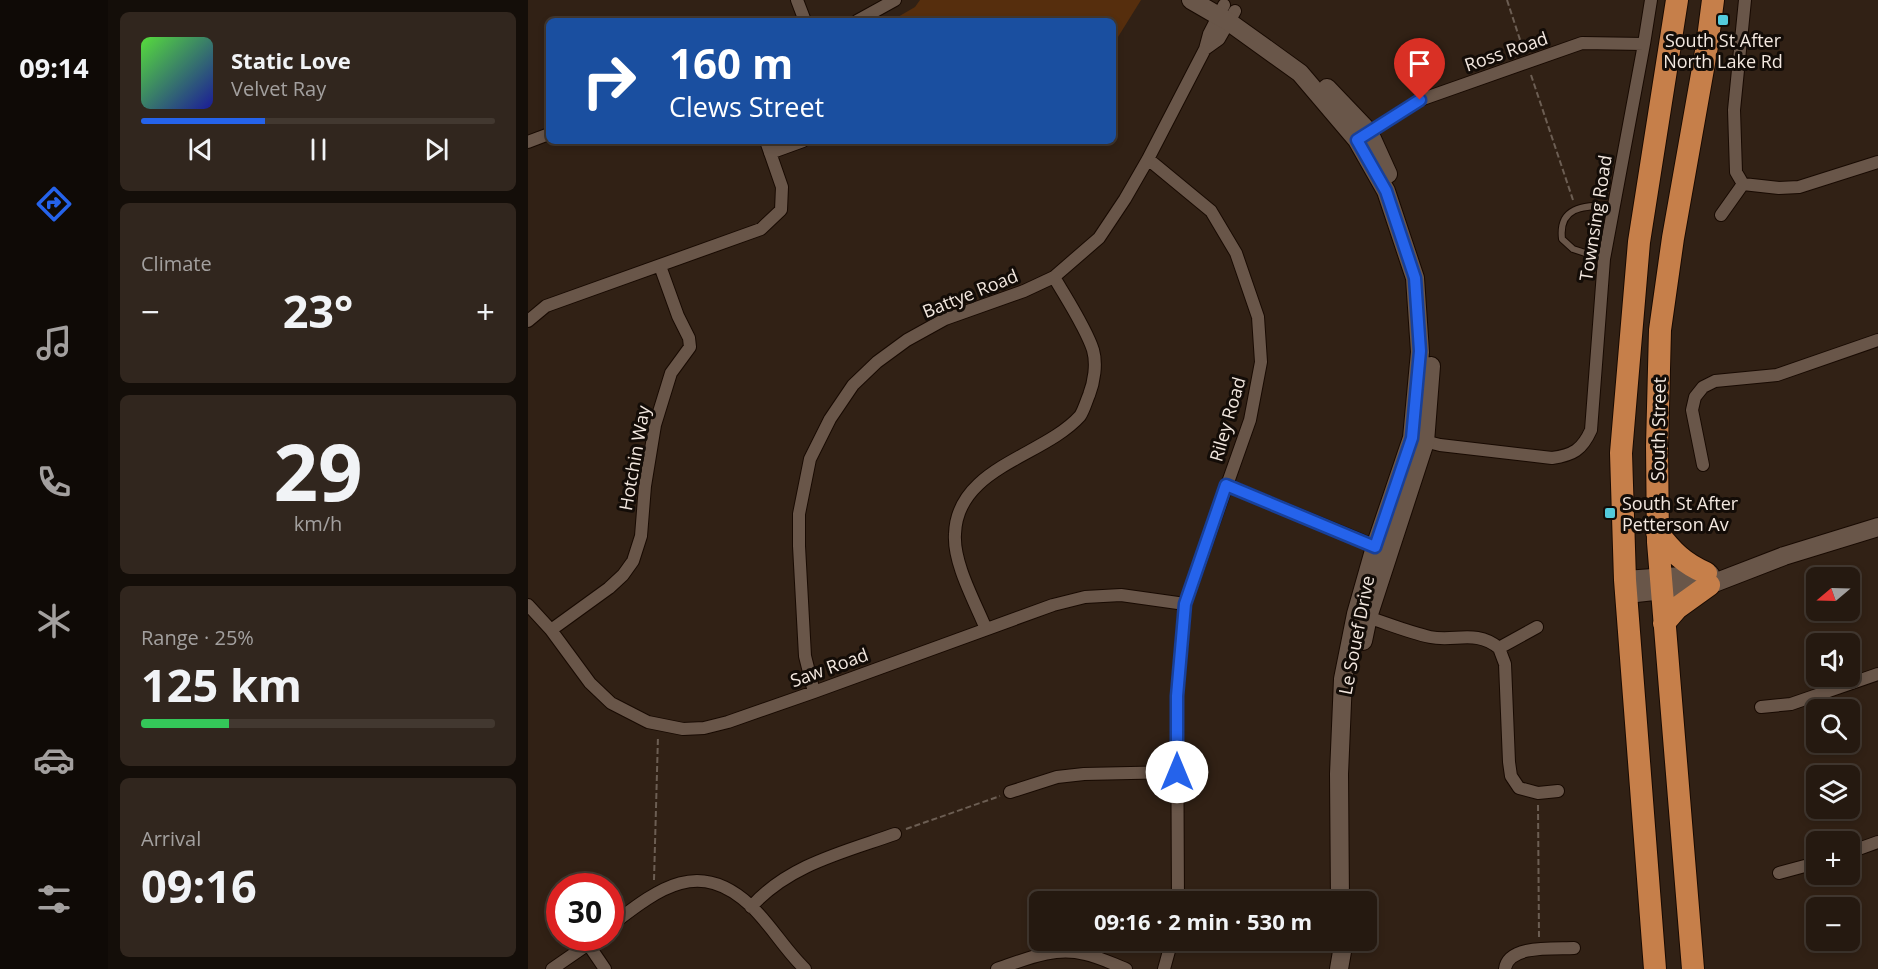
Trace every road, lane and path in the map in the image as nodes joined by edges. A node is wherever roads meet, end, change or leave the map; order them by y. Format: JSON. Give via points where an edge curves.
{"nodes":[{"id":1,"x":797,"y":0,"type":"edge"},
{"id":2,"x":895,"y":0,"type":"edge"},
{"id":3,"x":1191,"y":0,"type":"edge"},
{"id":4,"x":1507,"y":0,"type":"edge"},
{"id":5,"x":1651,"y":0,"type":"edge"},
{"id":6,"x":1677,"y":0,"type":"edge"},
{"id":7,"x":1713,"y":0,"type":"edge"},
{"id":8,"x":1745,"y":0,"type":"edge"},
{"id":9,"x":1224,"y":11,"type":"edge"},
{"id":10,"x":804,"y":18,"type":"edge"},
{"id":11,"x":862,"y":18,"type":"edge"},
{"id":12,"x":1644,"y":44,"type":"junction"},
{"id":13,"x":1527,"y":62,"type":"junction"},
{"id":14,"x":546,"y":135,"type":"edge"},
{"id":15,"x":1363,"y":136,"type":"junction"},
{"id":16,"x":528,"y":142,"type":"edge"},
{"id":17,"x":786,"y":144,"type":"edge"},
{"id":18,"x":768,"y":147,"type":"edge"},
{"id":19,"x":1149,"y":159,"type":"junction"},
{"id":20,"x":1878,"y":162,"type":"edge"},
{"id":21,"x":1743,"y":184,"type":"junction"},
{"id":22,"x":1612,"y":206,"type":"junction"},
{"id":23,"x":1576,"y":208,"type":"junction"},
{"id":24,"x":1720,"y":215,"type":"dead end"},
{"id":25,"x":1604,"y":259,"type":"junction"},
{"id":26,"x":660,"y":266,"type":"junction"},
{"id":27,"x":1054,"y":277,"type":"junction"},
{"id":28,"x":528,"y":321,"type":"edge"},
{"id":29,"x":1878,"y":340,"type":"edge"},
{"id":30,"x":1419,"y":440,"type":"junction"},
{"id":31,"x":1703,"y":465,"type":"dead end"},
{"id":32,"x":1226,"y":485,"type":"junction"},
{"id":33,"x":1878,"y":527,"type":"edge"},
{"id":34,"x":1658,"y":532,"type":"junction"},
{"id":35,"x":1382,"y":549,"type":"junction"},
{"id":36,"x":1715,"y":578,"type":"junction"},
{"id":37,"x":1661,"y":584,"type":"junction"},
{"id":38,"x":1626,"y":587,"type":"junction"},
{"id":39,"x":1185,"y":604,"type":"junction"},
{"id":40,"x":528,"y":605,"type":"edge"},
{"id":41,"x":1362,"y":615,"type":"junction"},
{"id":42,"x":1664,"y":623,"type":"junction"},
{"id":43,"x":1537,"y":627,"type":"dead end"},
{"id":44,"x":986,"y":629,"type":"junction"},
{"id":45,"x":551,"y":630,"type":"junction"},
{"id":46,"x":1499,"y":648,"type":"junction"},
{"id":47,"x":1878,"y":674,"type":"edge"},
{"id":48,"x":814,"y":692,"type":"junction"},
{"id":49,"x":1761,"y":707,"type":"dead end"},
{"id":50,"x":660,"y":726,"type":"junction"},
{"id":51,"x":1177,"y":772,"type":"junction"},
{"id":52,"x":1558,"y":791,"type":"dead end"},
{"id":53,"x":1010,"y":792,"type":"joint"},
{"id":54,"x":1538,"y":793,"type":"junction"},
{"id":55,"x":895,"y":834,"type":"joint"},
{"id":56,"x":1878,"y":842,"type":"edge"},
{"id":57,"x":1860,"y":848,"type":"edge"},
{"id":58,"x":1806,"y":866,"type":"edge"},
{"id":59,"x":1779,"y":873,"type":"dead end"},
{"id":60,"x":658,"y":891,"type":"junction"},
{"id":61,"x":1178,"y":891,"type":"edge"},
{"id":62,"x":1340,"y":891,"type":"edge"},
{"id":63,"x":1348,"y":891,"type":"edge"},
{"id":64,"x":751,"y":907,"type":"junction"},
{"id":65,"x":624,"y":916,"type":"edge"},
{"id":66,"x":1574,"y":948,"type":"dead end"},
{"id":67,"x":1539,"y":950,"type":"junction"},
{"id":68,"x":578,"y":951,"type":"edge"},
{"id":69,"x":597,"y":951,"type":"edge"},
{"id":70,"x":1169,"y":951,"type":"edge"},
{"id":71,"x":1334,"y":951,"type":"edge"},
{"id":72,"x":1342,"y":951,"type":"edge"},
{"id":73,"x":552,"y":969,"type":"edge"},
{"id":74,"x":605,"y":969,"type":"edge"},
{"id":75,"x":805,"y":969,"type":"edge"},
{"id":76,"x":997,"y":969,"type":"edge"},
{"id":77,"x":1126,"y":969,"type":"edge"},
{"id":78,"x":1164,"y":969,"type":"edge"},
{"id":79,"x":1331,"y":969,"type":"edge"},
{"id":80,"x":1339,"y":969,"type":"edge"},
{"id":81,"x":1505,"y":969,"type":"edge"},
{"id":82,"x":1655,"y":969,"type":"edge"},
{"id":83,"x":1693,"y":969,"type":"edge"}],
"edges":[{"from":1,"to":10,"type":"street"},
{"from":2,"to":11,"type":"street"},
{"from":3,"to":9,"type":"street","name":"Le Souef Drive"},
{"from":4,"to":13,"type":"path"},
{"from":5,"to":12,"type":"street","name":"Townsing Road"},
{"from":6,"to":38,"type":"highway","name":"South Street","via":[[1638,254],[1622,453]]},
{"from":7,"to":34,"type":"highway","name":"South Street","via":[[1660,330]]},
{"from":8,"to":21,"type":"street","via":[[1734,110],[1736,172]]},
{"from":9,"to":15,"type":"street","name":"Le Souef Drive","via":[[1300,73]]},
{"from":9,"to":19,"type":"street","name":"Battye Road","via":[[1219,39],[1205,49]]},
{"from":12,"to":13,"type":"street","name":"Ross Road","via":[[1582,43]]},
{"from":12,"to":22,"type":"street","name":"Townsing Road"},
{"from":13,"to":15,"type":"street","name":"Ross Road","via":[[1420,100]]},
{"from":13,"to":23,"type":"path"},
{"from":14,"to":16,"type":"street"},
{"from":15,"to":30,"type":"street","name":"Le Souef Drive","via":[[1415,278],[1420,351]]},
{"from":17,"to":18,"type":"street"},
{"from":18,"to":26,"type":"street","via":[[782,187],[781,210],[761,229]]},
{"from":19,"to":27,"type":"street","name":"Battye Road","via":[[1099,238]]},
{"from":19,"to":32,"type":"street","name":"Riley Road","via":[[1211,211],[1236,253],[1258,317],[1261,362],[1250,420]]},
{"from":20,"to":21,"type":"street","via":[[1799,187]]},
{"from":21,"to":24,"type":"street"},
{"from":22,"to":23,"type":"lane"},
{"from":22,"to":25,"type":"street","name":"Townsing Road"},
{"from":23,"to":25,"type":"lane","via":[[1560,226],[1562,239],[1573,249]]},
{"from":25,"to":30,"type":"street","name":"Townsing Road","via":[[1591,430],[1585,442],[1570,456],[1552,458]]},
{"from":26,"to":28,"type":"street","via":[[546,306]]},
{"from":26,"to":45,"type":"street","name":"Hotchin Way","via":[[690,347],[671,373],[655,425],[641,536],[633,561],[623,575]]},
{"from":27,"to":44,"type":"street","via":[[1093,351],[1094,383],[1081,414],[1056,436],[994,470],[959,511],[957,557]]},
{"from":27,"to":48,"type":"street","name":"Battye Road","via":[[945,319],[907,340],[853,385],[830,419],[810,459],[799,514],[805,656]]},
{"from":29,"to":31,"type":"street","via":[[1777,375],[1715,381],[1703,387],[1692,410]]},
{"from":30,"to":35,"type":"street","name":"Le Souef Drive"},
{"from":32,"to":35,"type":"street"},
{"from":32,"to":39,"type":"street","name":"Riley Road"},
{"from":33,"to":36,"type":"street"},
{"from":34,"to":36,"type":"highway","via":[[1689,566]]},
{"from":34,"to":37,"type":"highway","name":"South Street"},
{"from":35,"to":41,"type":"street","name":"Le Souef Drive"},
{"from":36,"to":37,"type":"street"},
{"from":36,"to":42,"type":"highway"},
{"from":37,"to":38,"type":"street"},
{"from":37,"to":42,"type":"highway","name":"South Street"},
{"from":38,"to":82,"type":"highway","name":"South Street"},
{"from":39,"to":44,"type":"street","name":"Saw Road","via":[[1121,594],[1085,597]]},
{"from":39,"to":51,"type":"street","name":"Riley Road","via":[[1177,696]]},
{"from":40,"to":45,"type":"street","name":"Saw Road"},
{"from":41,"to":46,"type":"street","via":[[1432,637],[1480,637]]},
{"from":41,"to":62,"type":"street","name":"Le Souef Drive","via":[[1343,679]]},
{"from":41,"to":63,"type":"street","name":"Le Souef Drive","via":[[1348,776]]},
{"from":42,"to":83,"type":"highway","name":"South Street"},
{"from":43,"to":46,"type":"street"},
{"from":44,"to":48,"type":"street","name":"Saw Road"},
{"from":45,"to":50,"type":"street","name":"Saw Road","via":[[611,703]]},
{"from":46,"to":54,"type":"street","via":[[1505,664],[1511,777],[1519,788]]},
{"from":47,"to":49,"type":"street","via":[[1791,704]]},
{"from":48,"to":50,"type":"street","name":"Saw Road","via":[[704,728]]},
{"from":50,"to":60,"type":"path","via":[[654,876]]},
{"from":51,"to":53,"type":"street","via":[[1057,777]]},
{"from":51,"to":61,"type":"street","name":"Riley Road"},
{"from":52,"to":54,"type":"street"},
{"from":53,"to":55,"type":"path"},
{"from":54,"to":67,"type":"path"},
{"from":55,"to":64,"type":"street","via":[[794,872]]},
{"from":56,"to":57,"type":"street"},
{"from":58,"to":59,"type":"street"},
{"from":60,"to":64,"type":"street","via":[[692,880],[715,883]]},
{"from":60,"to":65,"type":"street"},
{"from":64,"to":75,"type":"street"},
{"from":66,"to":67,"type":"street"},
{"from":67,"to":81,"type":"street","via":[[1515,954]]},
{"from":68,"to":73,"type":"street"},
{"from":69,"to":74,"type":"street"},
{"from":70,"to":78,"type":"street"},
{"from":71,"to":79,"type":"street"},
{"from":72,"to":80,"type":"street"},
{"from":76,"to":77,"type":"street","via":[[1063,951],[1086,954]]}]}
